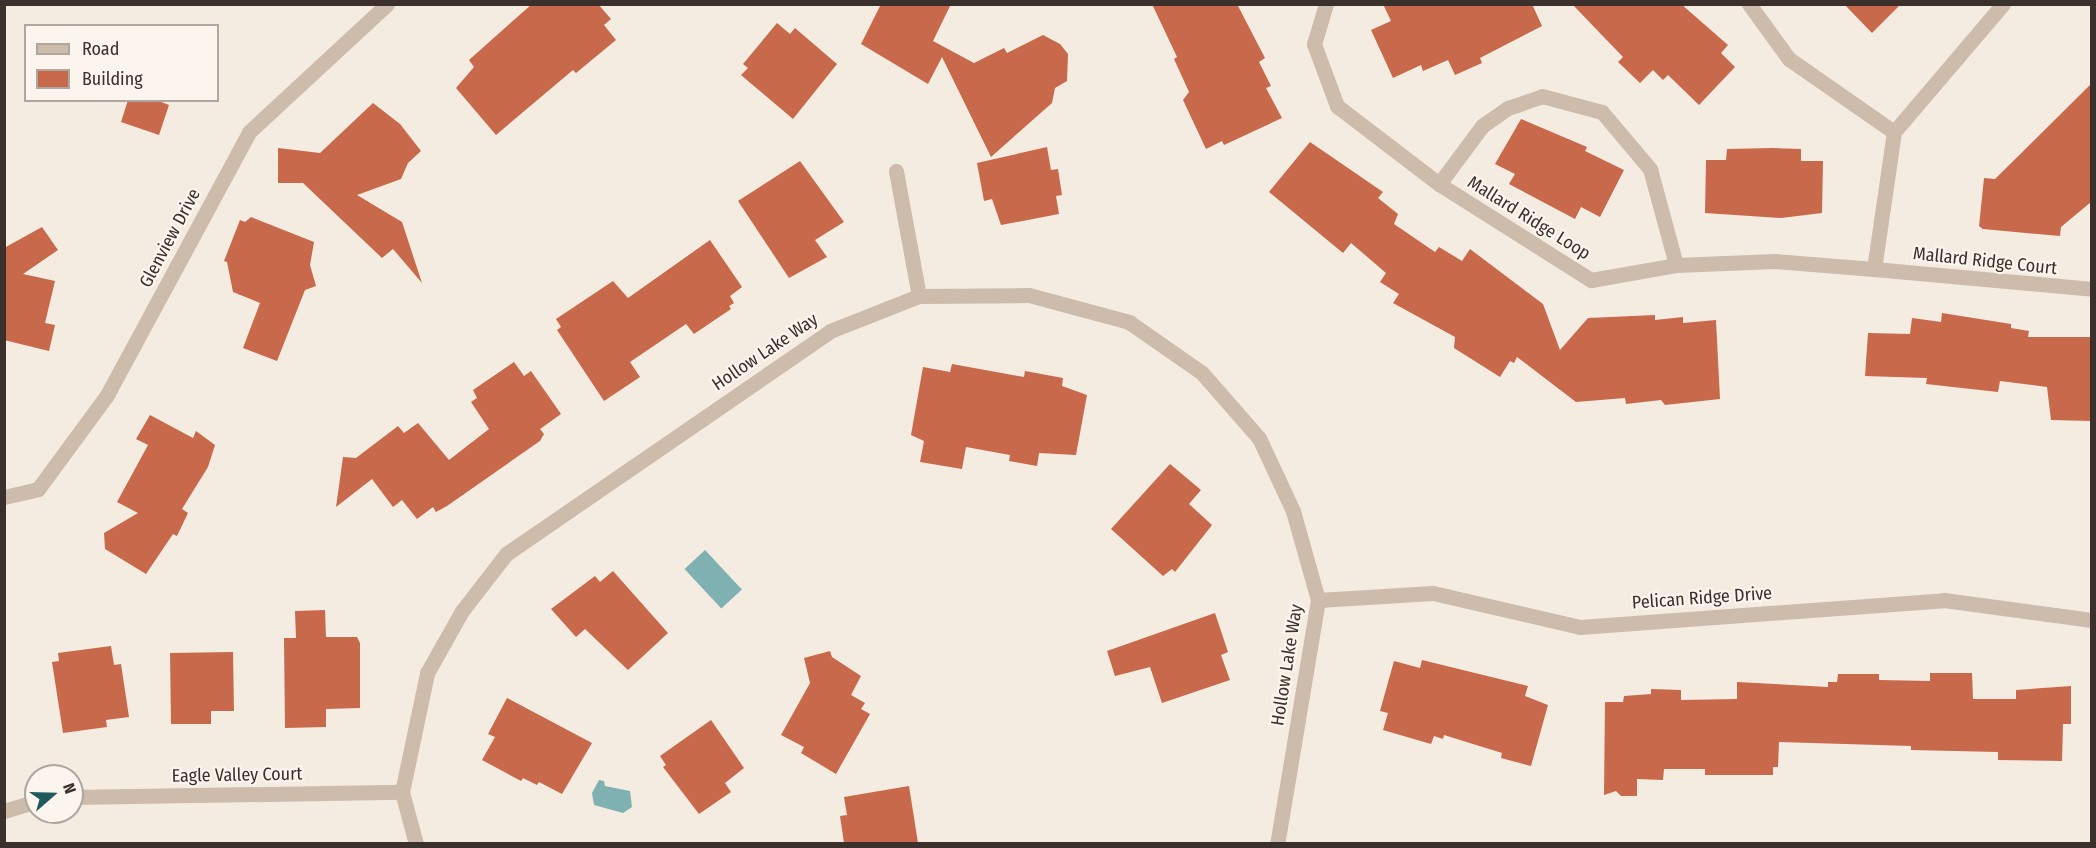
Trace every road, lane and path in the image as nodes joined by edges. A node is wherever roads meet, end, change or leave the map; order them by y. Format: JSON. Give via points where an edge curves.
{"nodes":[{"id":1,"x":387,"y":4,"type":"edge"},
{"id":2,"x":1326,"y":4,"type":"edge"},
{"id":3,"x":1749,"y":4,"type":"edge"},
{"id":4,"x":2003,"y":4,"type":"edge"},
{"id":5,"x":1894,"y":132,"type":"junction"},
{"id":6,"x":896,"y":171,"type":"dead end"},
{"id":7,"x":1439,"y":184,"type":"junction"},
{"id":8,"x":1676,"y":265,"type":"junction"},
{"id":9,"x":1874,"y":269,"type":"junction"},
{"id":10,"x":2091,"y":289,"type":"edge"},
{"id":11,"x":919,"y":296,"type":"junction"},
{"id":12,"x":4,"y":497,"type":"edge"},
{"id":13,"x":1318,"y":600,"type":"junction"},
{"id":14,"x":2091,"y":620,"type":"edge"},
{"id":15,"x":402,"y":792,"type":"junction"},
{"id":16,"x":84,"y":797,"type":"edge"},
{"id":17,"x":24,"y":805,"type":"edge"},
{"id":18,"x":4,"y":811,"type":"edge"},
{"id":19,"x":416,"y":843,"type":"edge"},
{"id":20,"x":1277,"y":843,"type":"edge"}],
"edges":[{"from":1,"to":12,"type":"street","name":"Glenview Drive","via":[[249,132],[107,395],[38,489]]},
{"from":2,"to":7,"type":"street","name":"Mallard Ridge Loop","via":[[1314,44],[1337,106]]},
{"from":3,"to":5,"type":"street","via":[[1789,59]]},
{"from":4,"to":5,"type":"street"},
{"from":5,"to":9,"type":"street"},
{"from":6,"to":11,"type":"street"},
{"from":7,"to":8,"type":"street","name":"Mallard Ridge Loop","via":[[1591,280]]},
{"from":7,"to":8,"type":"street","via":[[1482,126],[1508,108],[1542,96],[1602,112],[1650,169]]},
{"from":8,"to":9,"type":"street","name":"Mallard Ridge Loop","via":[[1775,261]]},
{"from":9,"to":10,"type":"street","name":"Mallard Ridge Court"},
{"from":11,"to":13,"type":"street","name":"Hollow Lake Way","via":[[1029,295],[1129,322],[1202,374],[1259,438],[1293,511]]},
{"from":11,"to":15,"type":"street","name":"Hollow Lake Way","via":[[830,331],[506,554],[462,611],[427,673]]},
{"from":13,"to":14,"type":"street","name":"Pelican Ridge Drive","via":[[1433,593],[1580,627],[1944,600]]},
{"from":13,"to":20,"type":"street","name":"Hollow Lake Way"},
{"from":15,"to":16,"type":"street","name":"Eagle Valley Court"},
{"from":15,"to":19,"type":"street","name":"Hollow Lake Way"},
{"from":17,"to":18,"type":"street"}]}
